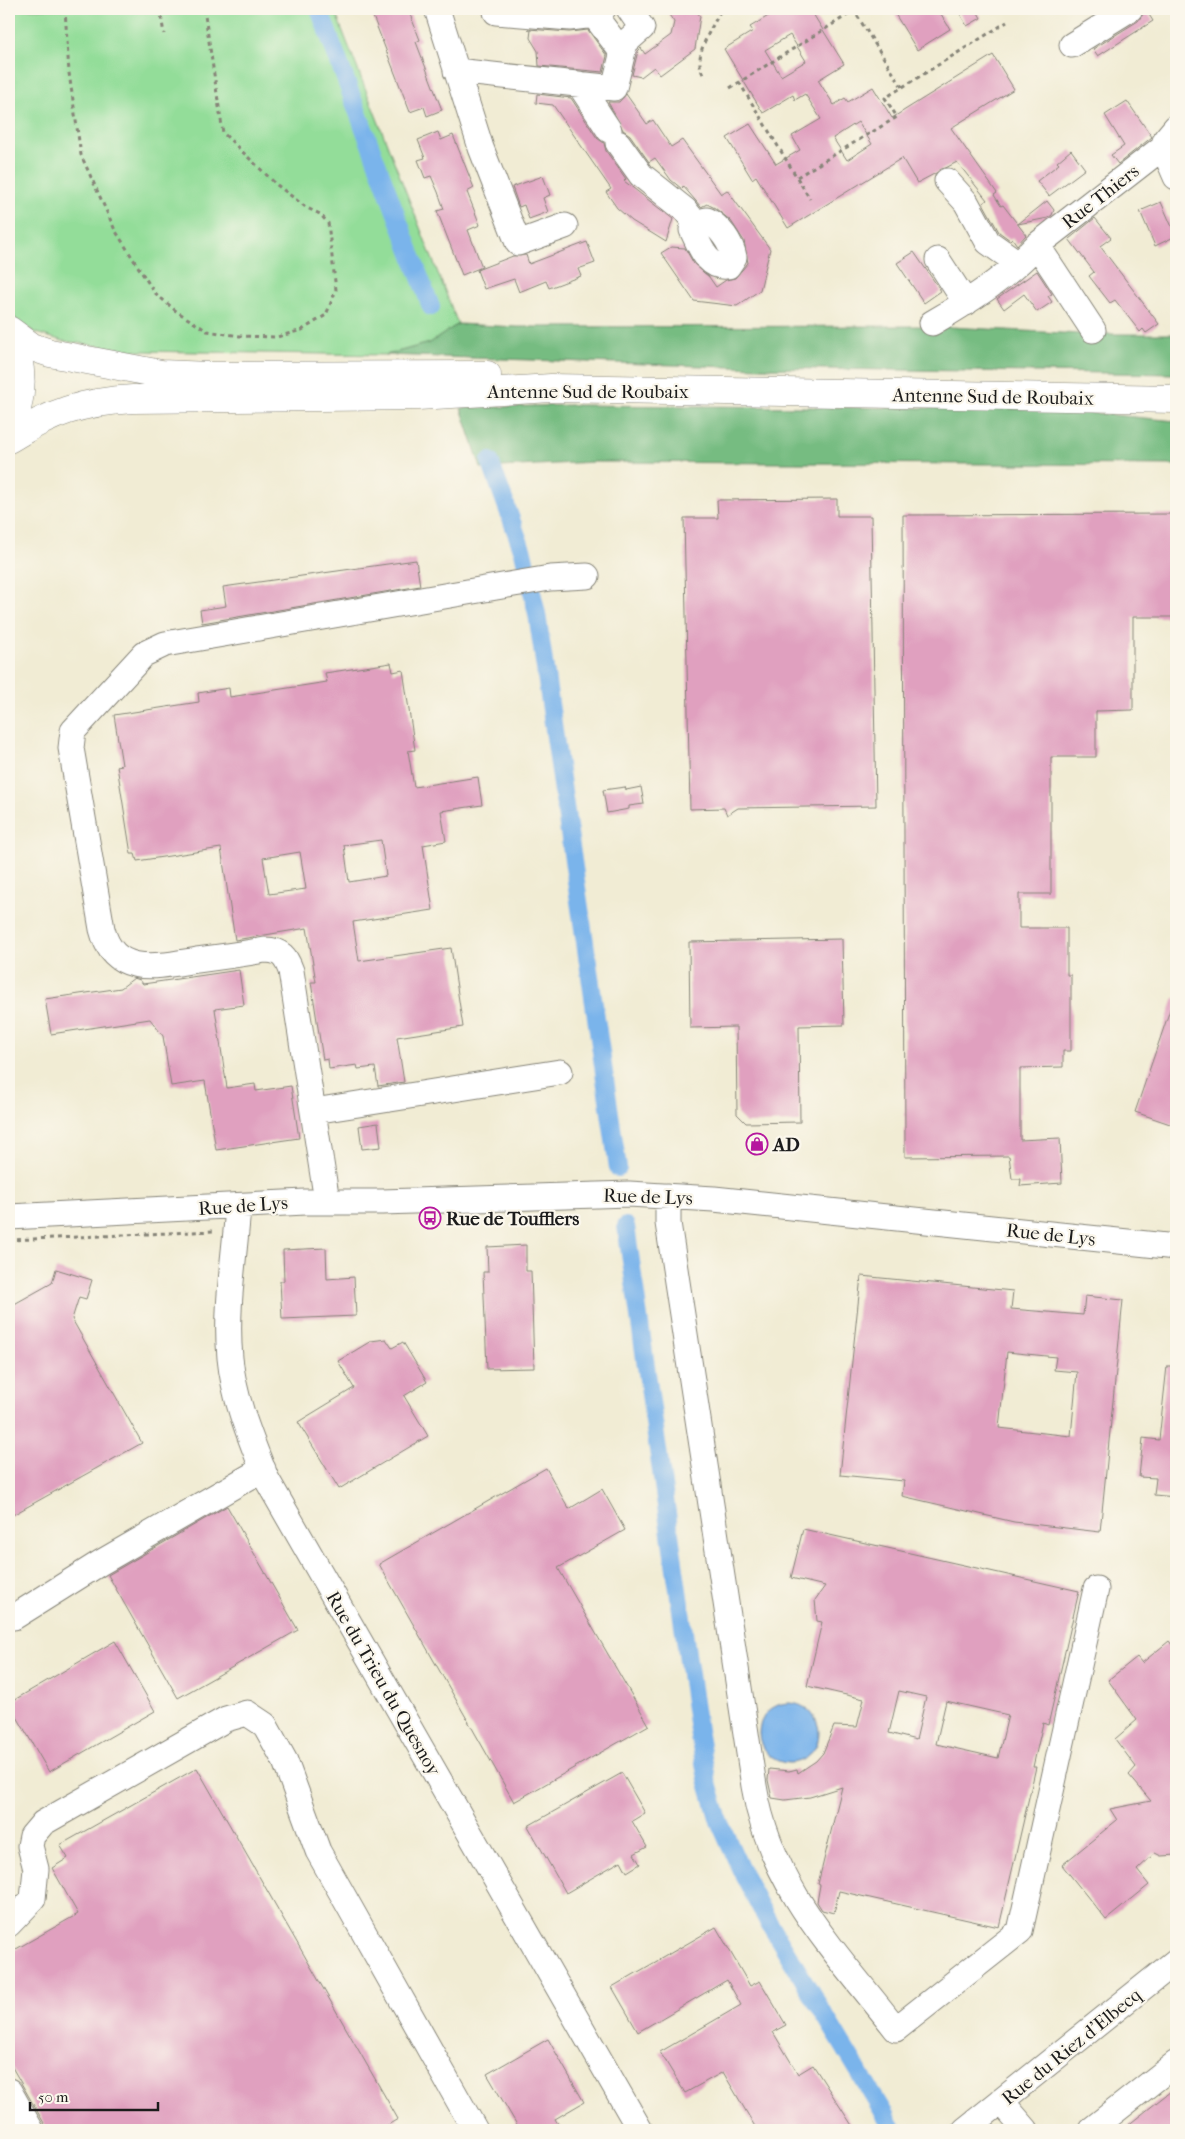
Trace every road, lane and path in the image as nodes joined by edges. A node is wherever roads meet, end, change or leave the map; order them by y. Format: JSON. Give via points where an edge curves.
{"nodes":[{"id":1,"x":65,"y":9,"type":"edge"},
{"id":2,"x":160,"y":9,"type":"edge"},
{"id":3,"x":204,"y":9,"type":"edge"},
{"id":4,"x":437,"y":9,"type":"edge"},
{"id":5,"x":629,"y":9,"type":"edge"},
{"id":6,"x":721,"y":9,"type":"edge"},
{"id":7,"x":1130,"y":9,"type":"edge"},
{"id":8,"x":853,"y":10,"type":"edge"},
{"id":9,"x":496,"y":12,"type":"dead end"},
{"id":10,"x":599,"y":12,"type":"edge"},
{"id":11,"x":1008,"y":22,"type":"dead end"},
{"id":12,"x":164,"y":34,"type":"dead end"},
{"id":13,"x":1072,"y":46,"type":"dead end"},
{"id":14,"x":622,"y":52,"type":"junction"},
{"id":15,"x":456,"y":71,"type":"junction"},
{"id":16,"x":703,"y":74,"type":"dead end"},
{"id":17,"x":739,"y":82,"type":"junction"},
{"id":18,"x":579,"y":84,"type":"junction"},
{"id":19,"x":902,"y":87,"type":"junction"},
{"id":20,"x":730,"y":88,"type":"dead end"},
{"id":21,"x":1176,"y":126,"type":"edge"},
{"id":22,"x":1162,"y":147,"type":"junction"},
{"id":23,"x":1176,"y":177,"type":"edge"},
{"id":24,"x":797,"y":178,"type":"junction"},
{"id":25,"x":947,"y":181,"type":"dead end"},
{"id":26,"x":810,"y":200,"type":"dead end"},
{"id":27,"x":697,"y":225,"type":"dead end"},
{"id":28,"x":565,"y":226,"type":"dead end"},
{"id":29,"x":1037,"y":245,"type":"junction"},
{"id":30,"x":938,"y":260,"type":"dead end"},
{"id":31,"x":1018,"y":263,"type":"junction"},
{"id":32,"x":966,"y":304,"type":"junction"},
{"id":33,"x":932,"y":323,"type":"dead end"},
{"id":34,"x":9,"y":330,"type":"edge"},
{"id":35,"x":1093,"y":330,"type":"dead end"},
{"id":36,"x":9,"y":334,"type":"edge"},
{"id":37,"x":1176,"y":388,"type":"edge"},
{"id":38,"x":1176,"y":400,"type":"edge"},
{"id":39,"x":9,"y":430,"type":"edge"},
{"id":40,"x":9,"y":439,"type":"edge"},
{"id":41,"x":587,"y":576,"type":"dead end"},
{"id":42,"x":560,"y":1072,"type":"dead end"},
{"id":43,"x":314,"y":1111,"type":"junction"},
{"id":44,"x":668,"y":1196,"type":"junction"},
{"id":45,"x":327,"y":1202,"type":"junction"},
{"id":46,"x":238,"y":1206,"type":"junction"},
{"id":47,"x":15,"y":1219,"type":"edge"},
{"id":48,"x":236,"y":1230,"type":"junction"},
{"id":49,"x":9,"y":1240,"type":"edge"},
{"id":50,"x":1176,"y":1247,"type":"edge"},
{"id":51,"x":263,"y":1469,"type":"junction"},
{"id":52,"x":1096,"y":1589,"type":"dead end"},
{"id":53,"x":14,"y":1617,"type":"dead end"},
{"id":54,"x":9,"y":1924,"type":"edge"},
{"id":55,"x":1176,"y":1961,"type":"edge"},
{"id":56,"x":1176,"y":2063,"type":"edge"},
{"id":57,"x":9,"y":2091,"type":"edge"},
{"id":58,"x":1001,"y":2101,"type":"junction"},
{"id":59,"x":32,"y":2130,"type":"edge"},
{"id":60,"x":475,"y":2130,"type":"edge"},
{"id":61,"x":640,"y":2130,"type":"edge"},
{"id":62,"x":965,"y":2130,"type":"edge"},
{"id":63,"x":1026,"y":2130,"type":"edge"},
{"id":64,"x":1091,"y":2130,"type":"edge"}],
"edges":[{"from":1,"to":3,"type":"path","via":[[69,73],[81,155],[115,230],[154,292],[207,332],[277,337],[302,330],[326,316],[336,290],[328,223],[277,185],[223,133]]},
{"from":2,"to":12,"type":"path"},
{"from":4,"to":15,"type":"street"},
{"from":5,"to":14,"type":"street","via":[[642,28],[625,43]]},
{"from":6,"to":16,"type":"path","via":[[699,56],[698,65]]},
{"from":7,"to":13,"type":"street"},
{"from":8,"to":17,"type":"path"},
{"from":8,"to":19,"type":"path"},
{"from":9,"to":10,"type":"street","via":[[570,18]]},
{"from":10,"to":14,"type":"street"},
{"from":11,"to":19,"type":"path"},
{"from":14,"to":18,"type":"street","via":[[614,88]]},
{"from":15,"to":18,"type":"street"},
{"from":15,"to":28,"type":"street","via":[[481,148],[518,243]]},
{"from":17,"to":20,"type":"path"},
{"from":17,"to":24,"type":"path"},
{"from":18,"to":27,"type":"street","via":[[640,175],[685,210]]},
{"from":19,"to":24,"type":"path","via":[[885,98],[896,117]]},
{"from":21,"to":22,"type":"street","name":"Rue Thiers"},
{"from":22,"to":23,"type":"street"},
{"from":22,"to":29,"type":"street","name":"Rue Thiers"},
{"from":24,"to":26,"type":"path"},
{"from":25,"to":31,"type":"street","via":[[966,202],[988,242]]},
{"from":29,"to":31,"type":"street","name":"Rue Thiers"},
{"from":29,"to":35,"type":"street"},
{"from":30,"to":32,"type":"street"},
{"from":31,"to":32,"type":"street","name":"Rue Thiers"},
{"from":32,"to":33,"type":"street","name":"Rue Thiers"},
{"from":34,"to":37,"type":"highway","name":"Antenne Sud de Roubaix","via":[[32,347],[50,353],[116,367],[177,375],[514,375]]},
{"from":36,"to":39,"type":"highway","via":[[17,354],[21,380],[18,406]]},
{"from":38,"to":40,"type":"highway","name":"Antenne Sud de Roubaix","via":[[550,388],[409,396],[133,399],[61,411]]},
{"from":41,"to":43,"type":"street","via":[[550,578],[156,646],[144,654],[73,731],[71,748],[102,929],[108,946],[123,960],[143,967],[265,950],[278,951],[291,971]]},
{"from":42,"to":43,"type":"street"},
{"from":43,"to":45,"type":"street"},
{"from":44,"to":45,"type":"street","name":"Rue de Lys","via":[[611,1194]]},
{"from":44,"to":50,"type":"street","name":"Rue de Lys"},
{"from":44,"to":52,"type":"street","via":[[668,1223],[763,1829],[790,1890],[896,2029],[1020,1930]]},
{"from":45,"to":46,"type":"street","name":"Rue de Lys"},
{"from":46,"to":47,"type":"street","name":"Rue de Lys"},
{"from":46,"to":48,"type":"street","name":"Rue du Trieu du Quesnoy"},
{"from":48,"to":49,"type":"path"},
{"from":48,"to":51,"type":"street","name":"Rue du Trieu du Quesnoy","via":[[230,1359],[240,1406]]},
{"from":51,"to":53,"type":"street"},
{"from":51,"to":61,"type":"street","name":"Rue du Trieu du Quesnoy"},
{"from":54,"to":60,"type":"street","via":[[33,1899],[36,1870],[30,1846],[32,1836],[43,1822],[226,1720],[247,1713],[265,1725],[284,1761],[318,1851]]},
{"from":55,"to":58,"type":"street","name":"Rue du Riez d'Elbecq"},
{"from":56,"to":64,"type":"street"},
{"from":57,"to":59,"type":"street"},
{"from":58,"to":62,"type":"street","name":"Rue du Riez d'Elbecq"},
{"from":58,"to":63,"type":"street"}]}
